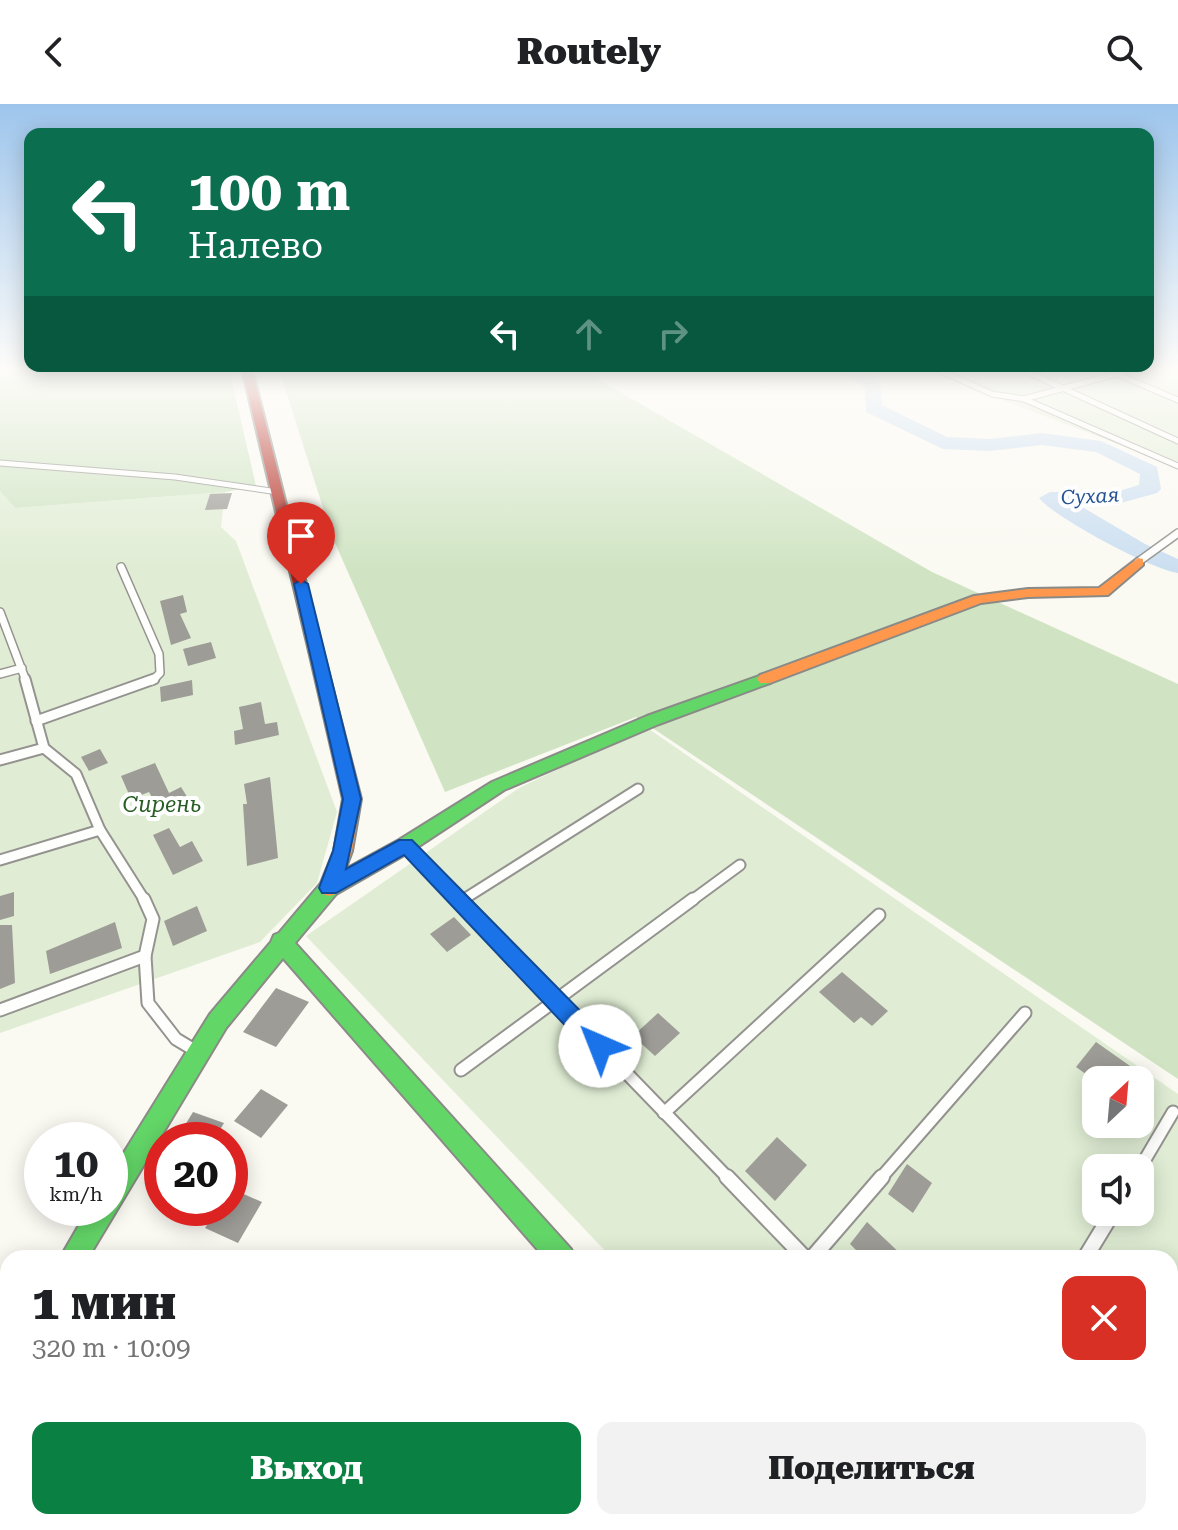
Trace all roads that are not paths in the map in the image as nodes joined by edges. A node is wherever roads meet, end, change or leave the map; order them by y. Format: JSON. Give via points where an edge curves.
{"nodes":[{"id":1,"x":264,"y":436,"type":"edge"},
{"id":2,"x":1108,"y":436,"type":"edge"},
{"id":3,"x":0,"y":463,"type":"edge"},
{"id":4,"x":1178,"y":466,"type":"edge"},
{"id":5,"x":278,"y":492,"type":"junction"},
{"id":6,"x":1178,"y":533,"type":"edge"},
{"id":7,"x":1138,"y":562,"type":"joint"},
{"id":8,"x":121,"y":567,"type":"dead end"},
{"id":9,"x":0,"y":612,"type":"edge"},
{"id":10,"x":22,"y":668,"type":"junction"},
{"id":11,"x":0,"y":674,"type":"edge"},
{"id":12,"x":36,"y":721,"type":"junction"},
{"id":13,"x":44,"y":748,"type":"junction"},
{"id":14,"x":0,"y":760,"type":"edge"},
{"id":15,"x":638,"y":789,"type":"dead end"},
{"id":16,"x":100,"y":830,"type":"junction"},
{"id":17,"x":406,"y":845,"type":"junction"},
{"id":18,"x":0,"y":860,"type":"edge"},
{"id":19,"x":740,"y":865,"type":"dead end"},
{"id":20,"x":329,"y":888,"type":"junction"},
{"id":21,"x":461,"y":901,"type":"junction"},
{"id":22,"x":879,"y":915,"type":"dead end"},
{"id":23,"x":281,"y":941,"type":"junction"},
{"id":24,"x":145,"y":956,"type":"junction"},
{"id":25,"x":558,"y":1002,"type":"junction"},
{"id":26,"x":0,"y":1010,"type":"edge"},
{"id":27,"x":1025,"y":1013,"type":"dead end"},
{"id":28,"x":199,"y":1052,"type":"junction"},
{"id":29,"x":461,"y":1070,"type":"dead end"},
{"id":30,"x":1173,"y":1112,"type":"dead end"},
{"id":31,"x":664,"y":1113,"type":"junction"},
{"id":32,"x":1148,"y":1154,"type":"edge"},
{"id":33,"x":128,"y":1168,"type":"edge"},
{"id":34,"x":93,"y":1226,"type":"edge"},
{"id":35,"x":1104,"y":1226,"type":"edge"},
{"id":36,"x":78,"y":1250,"type":"edge"},
{"id":37,"x":555,"y":1250,"type":"edge"},
{"id":38,"x":797,"y":1250,"type":"edge"},
{"id":39,"x":819,"y":1250,"type":"edge"},
{"id":40,"x":1090,"y":1250,"type":"edge"}],
"edges":[{"from":1,"to":5,"type":"street"},
{"from":2,"to":4,"type":"lane"},
{"from":3,"to":5,"type":"lane","via":[[175,477]]},
{"from":5,"to":20,"type":"street","via":[[352,799],[343,851]]},
{"from":6,"to":7,"type":"lane"},
{"from":7,"to":17,"type":"street","via":[[1103,592],[1016,591],[936,610],[910,627],[653,720],[498,786]]},
{"from":8,"to":12,"type":"lane","via":[[159,654],[160,673],[151,682]]},
{"from":9,"to":10,"type":"lane"},
{"from":10,"to":11,"type":"lane"},
{"from":10,"to":12,"type":"lane"},
{"from":12,"to":13,"type":"lane"},
{"from":13,"to":14,"type":"lane"},
{"from":13,"to":16,"type":"lane","via":[[76,774]]},
{"from":15,"to":21,"type":"lane"},
{"from":16,"to":18,"type":"lane"},
{"from":16,"to":24,"type":"lane","via":[[139,887],[153,919]]},
{"from":17,"to":20,"type":"street"},
{"from":17,"to":21,"type":"lane"},
{"from":19,"to":25,"type":"lane"},
{"from":20,"to":23,"type":"street"},
{"from":21,"to":25,"type":"lane"},
{"from":22,"to":31,"type":"lane"},
{"from":23,"to":28,"type":"street"},
{"from":23,"to":37,"type":"street"},
{"from":24,"to":26,"type":"lane"},
{"from":24,"to":28,"type":"lane","via":[[148,1003],[176,1039]]},
{"from":25,"to":29,"type":"lane"},
{"from":25,"to":31,"type":"lane"},
{"from":27,"to":39,"type":"lane"},
{"from":28,"to":33,"type":"street"},
{"from":30,"to":32,"type":"lane"},
{"from":31,"to":38,"type":"lane"},
{"from":34,"to":36,"type":"street"},
{"from":35,"to":40,"type":"lane"}]}
